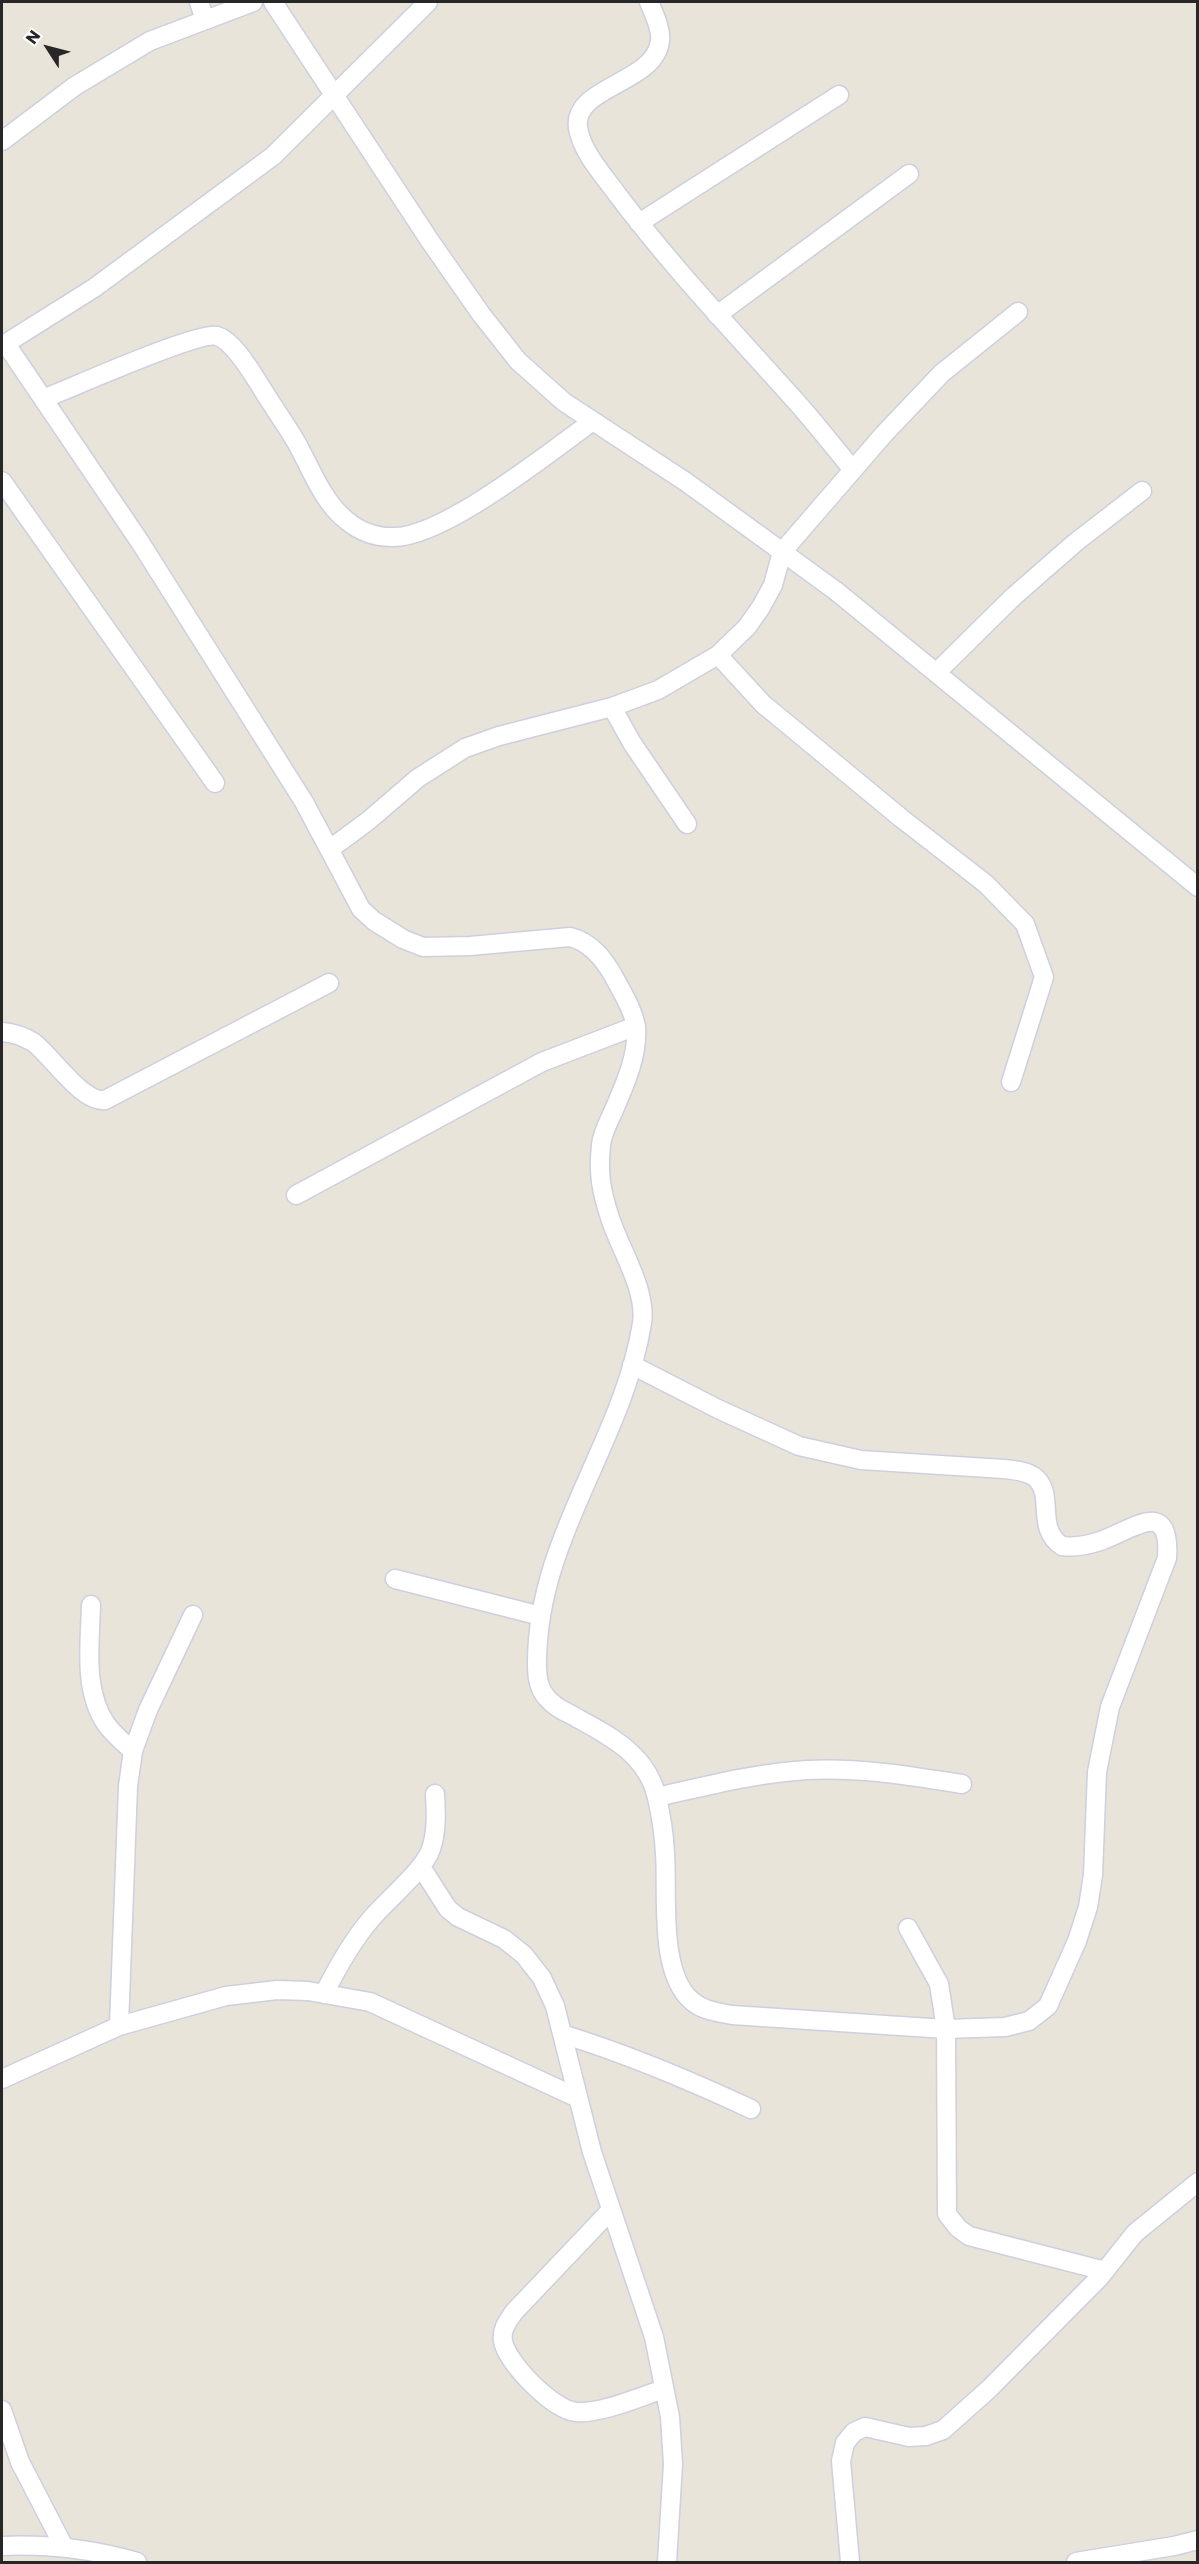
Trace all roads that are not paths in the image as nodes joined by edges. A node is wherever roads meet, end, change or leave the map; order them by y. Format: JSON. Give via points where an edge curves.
{"nodes":[{"id":1,"x":199,"y":2,"type":"edge"},
{"id":2,"x":253,"y":2,"type":"edge"},
{"id":3,"x":273,"y":2,"type":"edge"},
{"id":4,"x":428,"y":2,"type":"edge"},
{"id":5,"x":649,"y":2,"type":"edge"},
{"id":6,"x":205,"y":20,"type":"junction"},
{"id":7,"x":839,"y":95,"type":"dead end"},
{"id":8,"x":334,"y":96,"type":"junction"},
{"id":9,"x":2,"y":141,"type":"edge"},
{"id":10,"x":909,"y":174,"type":"dead end"},
{"id":11,"x":639,"y":223,"type":"junction"},
{"id":12,"x":1018,"y":312,"type":"dead end"},
{"id":13,"x":717,"y":315,"type":"junction"},
{"id":14,"x":4,"y":345,"type":"edge"},
{"id":15,"x":43,"y":399,"type":"junction"},
{"id":16,"x":593,"y":421,"type":"junction"},
{"id":17,"x":853,"y":470,"type":"junction"},
{"id":18,"x":2,"y":480,"type":"edge"},
{"id":19,"x":1142,"y":491,"type":"dead end"},
{"id":20,"x":782,"y":552,"type":"junction"},
{"id":21,"x":718,"y":655,"type":"junction"},
{"id":22,"x":936,"y":673,"type":"junction"},
{"id":23,"x":612,"y":707,"type":"junction"},
{"id":24,"x":215,"y":783,"type":"dead end"},
{"id":25,"x":687,"y":824,"type":"dead end"},
{"id":26,"x":330,"y":849,"type":"junction"},
{"id":27,"x":1197,"y":887,"type":"edge"},
{"id":28,"x":329,"y":983,"type":"dead end"},
{"id":29,"x":636,"y":1026,"type":"junction"},
{"id":30,"x":2,"y":1032,"type":"edge"},
{"id":31,"x":1011,"y":1082,"type":"dead end"},
{"id":32,"x":296,"y":1195,"type":"dead end"},
{"id":33,"x":632,"y":1365,"type":"junction"},
{"id":34,"x":395,"y":1579,"type":"dead end"},
{"id":35,"x":91,"y":1605,"type":"dead end"},
{"id":36,"x":193,"y":1615,"type":"dead end"},
{"id":37,"x":541,"y":1616,"type":"junction"},
{"id":38,"x":133,"y":1751,"type":"junction"},
{"id":39,"x":962,"y":1784,"type":"dead end"},
{"id":40,"x":435,"y":1794,"type":"dead end"},
{"id":41,"x":657,"y":1797,"type":"junction"},
{"id":42,"x":421,"y":1867,"type":"junction"},
{"id":43,"x":908,"y":1928,"type":"dead end"},
{"id":44,"x":324,"y":1994,"type":"junction"},
{"id":45,"x":119,"y":2025,"type":"junction"},
{"id":46,"x":946,"y":2029,"type":"junction"},
{"id":47,"x":562,"y":2034,"type":"junction"},
{"id":48,"x":2,"y":2079,"type":"edge"},
{"id":49,"x":578,"y":2098,"type":"junction"},
{"id":50,"x":751,"y":2109,"type":"dead end"},
{"id":51,"x":1197,"y":2182,"type":"edge"},
{"id":52,"x":611,"y":2210,"type":"junction"},
{"id":53,"x":1105,"y":2271,"type":"junction"},
{"id":54,"x":664,"y":2389,"type":"junction"},
{"id":55,"x":2,"y":2410,"type":"edge"},
{"id":56,"x":1197,"y":2540,"type":"edge"},
{"id":57,"x":2,"y":2547,"type":"edge"},
{"id":58,"x":64,"y":2547,"type":"junction"},
{"id":59,"x":1115,"y":2559,"type":"edge"},
{"id":60,"x":137,"y":2562,"type":"edge"},
{"id":61,"x":667,"y":2562,"type":"edge"},
{"id":62,"x":850,"y":2562,"type":"edge"},
{"id":63,"x":1076,"y":2562,"type":"edge"}],
"edges":[{"from":1,"to":6,"type":"street"},
{"from":2,"to":6,"type":"street"},
{"from":3,"to":8,"type":"street"},
{"from":4,"to":8,"type":"street"},
{"from":5,"to":11,"type":"street","via":[[661,38],[656,55],[629,78],[587,101],[579,113],[578,127],[585,148]]},
{"from":6,"to":9,"type":"street","via":[[150,41],[85,80]]},
{"from":7,"to":11,"type":"street"},
{"from":8,"to":14,"type":"street","via":[[273,156],[94,288]]},
{"from":8,"to":16,"type":"street","via":[[436,250],[518,361],[564,402]]},
{"from":10,"to":13,"type":"street"},
{"from":11,"to":13,"type":"street"},
{"from":12,"to":17,"type":"street","via":[[942,373]]},
{"from":13,"to":17,"type":"street"},
{"from":14,"to":15,"type":"street"},
{"from":15,"to":16,"type":"street","via":[[164,351],[217,336],[228,342],[246,364],[329,500],[345,519],[365,533],[393,538],[433,528],[486,497]]},
{"from":15,"to":26,"type":"street","via":[[140,542]]},
{"from":16,"to":20,"type":"street"},
{"from":17,"to":20,"type":"street"},
{"from":18,"to":24,"type":"street"},
{"from":19,"to":22,"type":"street","via":[[1013,597]]},
{"from":20,"to":21,"type":"street","via":[[761,607]]},
{"from":20,"to":22,"type":"street"},
{"from":21,"to":23,"type":"street","via":[[658,690]]},
{"from":21,"to":31,"type":"street","via":[[763,704],[986,884],[1025,924],[1044,977]]},
{"from":22,"to":27,"type":"street"},
{"from":23,"to":25,"type":"street"},
{"from":23,"to":26,"type":"street","via":[[465,748],[418,778]]},
{"from":26,"to":29,"type":"street","via":[[361,909],[393,933],[423,947],[570,937],[583,940],[609,968]]},
{"from":28,"to":30,"type":"street","via":[[105,1100],[98,1101],[85,1093],[34,1043]]},
{"from":29,"to":32,"type":"street","via":[[542,1062]]},
{"from":29,"to":33,"type":"street","via":[[634,1055],[601,1140],[599,1178],[611,1220],[636,1278],[643,1319]]},
{"from":33,"to":37,"type":"street","via":[[615,1416],[574,1505],[550,1570]]},
{"from":33,"to":46,"type":"street","via":[[799,1446],[861,1460],[1023,1472],[1036,1478],[1044,1493],[1049,1533],[1062,1546],[1087,1545],[1143,1521],[1155,1522],[1164,1529],[1167,1558],[1110,1707],[1097,1772],[1093,1875],[1077,1941],[1048,2006],[1029,2021],[1005,2027]]},
{"from":34,"to":37,"type":"street"},
{"from":35,"to":38,"type":"street","via":[[94,1701],[107,1725]]},
{"from":36,"to":38,"type":"street"},
{"from":37,"to":41,"type":"street","via":[[538,1684],[546,1698],[618,1741],[648,1772]]},
{"from":38,"to":45,"type":"street","via":[[128,1786]]},
{"from":39,"to":41,"type":"street","via":[[877,1771],[806,1770],[724,1781]]},
{"from":40,"to":42,"type":"street","via":[[436,1825],[431,1850]]},
{"from":41,"to":46,"type":"street","via":[[665,1851],[669,1949],[677,1981],[691,2001],[710,2011],[732,2014]]},
{"from":42,"to":44,"type":"street","via":[[369,1921]]},
{"from":42,"to":47,"type":"street","via":[[448,1909],[524,1955],[555,2006]]},
{"from":43,"to":46,"type":"street","via":[[939,1984]]},
{"from":44,"to":45,"type":"street","via":[[277,1990],[226,1996]]},
{"from":44,"to":49,"type":"street","via":[[370,2002]]},
{"from":45,"to":48,"type":"street"},
{"from":46,"to":53,"type":"street","via":[[947,2214],[969,2236]]},
{"from":47,"to":49,"type":"street"},
{"from":47,"to":50,"type":"street","via":[[615,2050]]},
{"from":49,"to":52,"type":"street"},
{"from":51,"to":53,"type":"street","via":[[1135,2233]]},
{"from":52,"to":54,"type":"street","via":[[654,2337]]},
{"from":52,"to":54,"type":"street","via":[[514,2312],[503,2328],[504,2348],[533,2386],[554,2404],[575,2412],[598,2410]]},
{"from":53,"to":62,"type":"street","via":[[943,2430],[909,2437],[865,2427],[844,2443],[841,2461]]},
{"from":54,"to":61,"type":"street","via":[[673,2464]]},
{"from":55,"to":58,"type":"street","via":[[20,2462]]},
{"from":56,"to":59,"type":"street"},
{"from":57,"to":58,"type":"street"},
{"from":58,"to":60,"type":"street"},
{"from":59,"to":63,"type":"street"}]}
